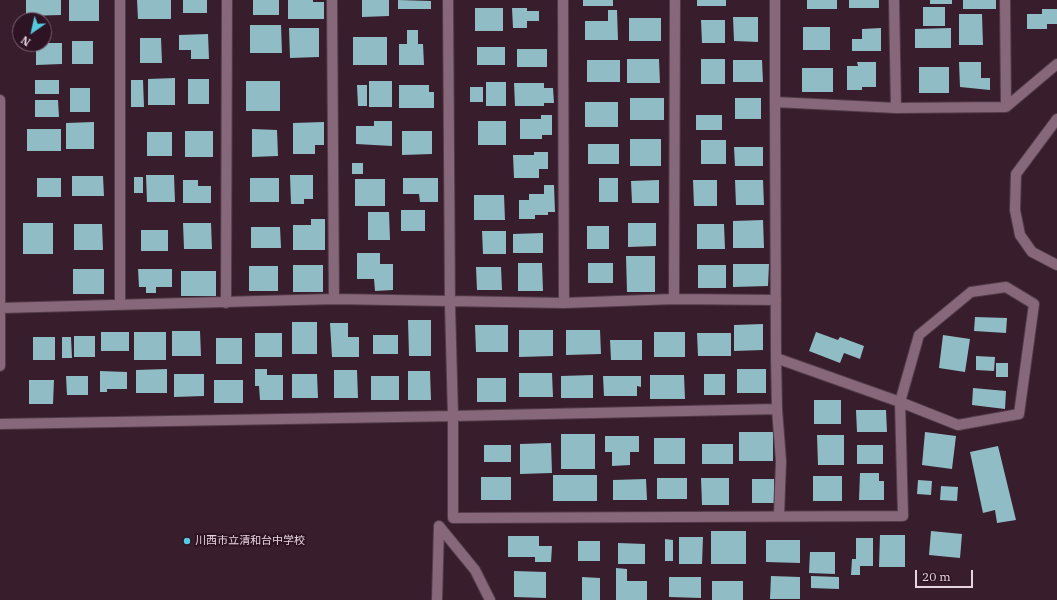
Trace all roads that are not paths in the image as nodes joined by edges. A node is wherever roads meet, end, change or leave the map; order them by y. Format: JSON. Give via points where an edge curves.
{"nodes":[{"id":1,"x":120,"y":0,"type":"edge"},
{"id":2,"x":227,"y":0,"type":"edge"},
{"id":3,"x":332,"y":0,"type":"edge"},
{"id":4,"x":448,"y":0,"type":"edge"},
{"id":5,"x":563,"y":0,"type":"edge"},
{"id":6,"x":675,"y":0,"type":"edge"},
{"id":7,"x":776,"y":0,"type":"edge"},
{"id":8,"x":894,"y":0,"type":"edge"},
{"id":9,"x":1005,"y":0,"type":"edge"},
{"id":10,"x":1057,"y":64,"type":"edge"},
{"id":11,"x":0,"y":100,"type":"edge"},
{"id":12,"x":775,"y":102,"type":"junction"},
{"id":13,"x":1006,"y":107,"type":"junction"},
{"id":14,"x":896,"y":108,"type":"junction"},
{"id":15,"x":1057,"y":119,"type":"edge"},
{"id":16,"x":1057,"y":265,"type":"edge"},
{"id":17,"x":334,"y":299,"type":"junction"},
{"id":18,"x":674,"y":299,"type":"junction"},
{"id":19,"x":776,"y":300,"type":"junction"},
{"id":20,"x":450,"y":301,"type":"junction"},
{"id":21,"x":226,"y":302,"type":"junction"},
{"id":22,"x":564,"y":303,"type":"junction"},
{"id":23,"x":120,"y":304,"type":"junction"},
{"id":24,"x":1,"y":308,"type":"edge"},
{"id":25,"x":776,"y":358,"type":"junction"},
{"id":26,"x":0,"y":366,"type":"edge"},
{"id":27,"x":900,"y":402,"type":"junction"},
{"id":28,"x":777,"y":409,"type":"junction"},
{"id":29,"x":453,"y":416,"type":"junction"},
{"id":30,"x":0,"y":424,"type":"edge"},
{"id":31,"x":779,"y":516,"type":"junction"},
{"id":32,"x":437,"y":600,"type":"edge"},
{"id":33,"x":490,"y":600,"type":"edge"}],
"edges":[{"from":1,"to":23,"type":"street"},
{"from":2,"to":21,"type":"street"},
{"from":3,"to":17,"type":"street"},
{"from":4,"to":20,"type":"street"},
{"from":5,"to":22,"type":"street"},
{"from":6,"to":18,"type":"street"},
{"from":7,"to":12,"type":"street"},
{"from":8,"to":14,"type":"street"},
{"from":9,"to":13,"type":"street"},
{"from":10,"to":13,"type":"street"},
{"from":11,"to":24,"type":"street"},
{"from":12,"to":14,"type":"street"},
{"from":12,"to":19,"type":"street"},
{"from":13,"to":14,"type":"street"},
{"from":15,"to":16,"type":"street","via":[[1016,174],[1015,210],[1020,236],[1032,252]]},
{"from":17,"to":20,"type":"street"},
{"from":17,"to":21,"type":"street"},
{"from":18,"to":19,"type":"street"},
{"from":18,"to":22,"type":"street"},
{"from":19,"to":25,"type":"street"},
{"from":20,"to":22,"type":"street"},
{"from":20,"to":29,"type":"street"},
{"from":21,"to":23,"type":"street"},
{"from":23,"to":24,"type":"street"},
{"from":24,"to":26,"type":"street"},
{"from":25,"to":27,"type":"street"},
{"from":25,"to":28,"type":"street"},
{"from":27,"to":27,"type":"street","via":[[958,425],[1019,414],[1034,304],[1006,287],[971,292],[919,335]]},
{"from":27,"to":31,"type":"street","via":[[903,516]]},
{"from":28,"to":29,"type":"street"},
{"from":28,"to":31,"type":"street","via":[[781,461]]},
{"from":29,"to":30,"type":"street"},
{"from":29,"to":31,"type":"street","via":[[453,518]]},
{"from":32,"to":33,"type":"street","via":[[439,526],[474,570]]}]}
